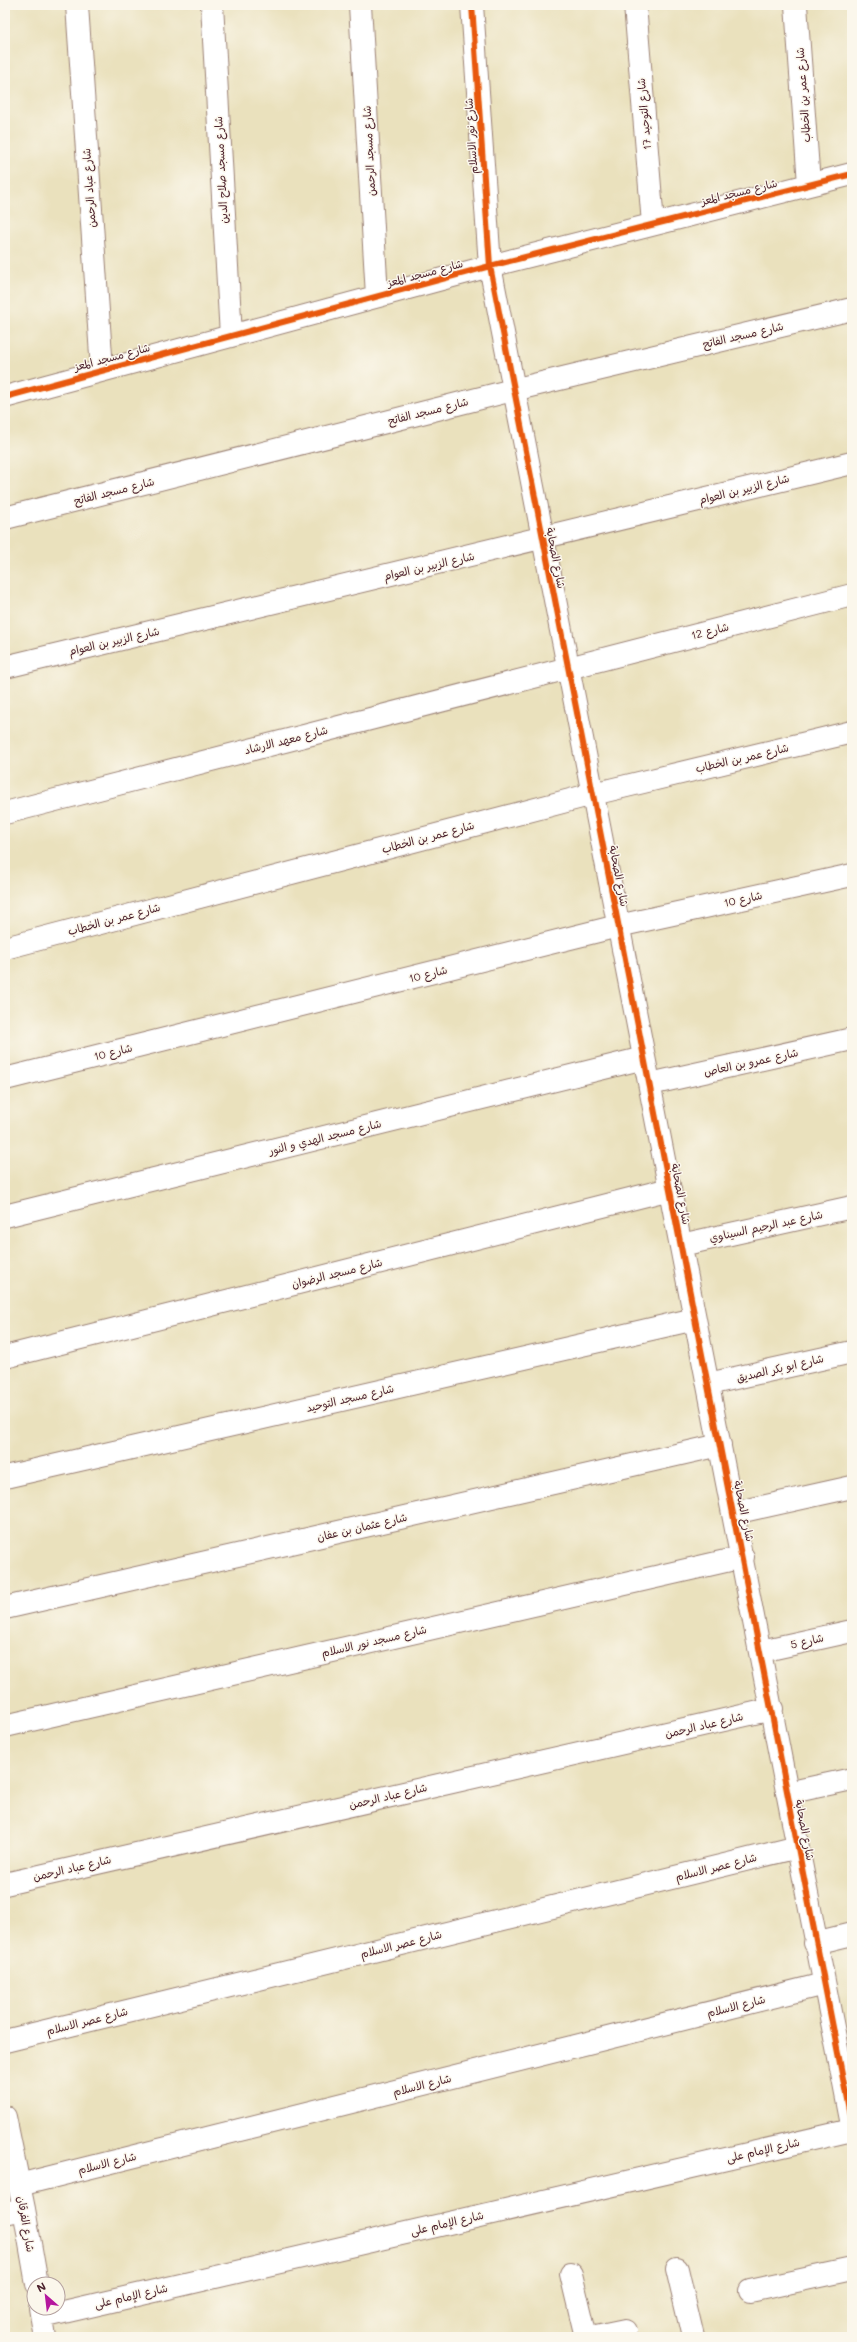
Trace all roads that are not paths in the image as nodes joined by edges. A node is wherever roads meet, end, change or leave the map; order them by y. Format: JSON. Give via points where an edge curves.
{"nodes":[{"id":1,"x":77,"y":5,"type":"edge"},
{"id":2,"x":212,"y":5,"type":"edge"},
{"id":3,"x":360,"y":5,"type":"edge"},
{"id":4,"x":472,"y":5,"type":"edge"},
{"id":5,"x":635,"y":5,"type":"edge"},
{"id":6,"x":796,"y":5,"type":"edge"},
{"id":7,"x":852,"y":174,"type":"edge"},
{"id":8,"x":810,"y":184,"type":"junction"},
{"id":9,"x":654,"y":224,"type":"junction"},
{"id":10,"x":490,"y":266,"type":"junction"},
{"id":11,"x":378,"y":296,"type":"junction"},
{"id":12,"x":852,"y":309,"type":"edge"},
{"id":13,"x":231,"y":336,"type":"junction"},
{"id":14,"x":102,"y":370,"type":"junction"},
{"id":15,"x":513,"y":390,"type":"junction"},
{"id":16,"x":5,"y":397,"type":"edge"},
{"id":17,"x":852,"y":463,"type":"edge"},
{"id":18,"x":5,"y":518,"type":"edge"},
{"id":19,"x":542,"y":538,"type":"junction"},
{"id":20,"x":852,"y":595,"type":"edge"},
{"id":21,"x":5,"y":667,"type":"edge"},
{"id":22,"x":568,"y":667,"type":"junction"},
{"id":23,"x":852,"y":732,"type":"edge"},
{"id":24,"x":592,"y":794,"type":"junction"},
{"id":25,"x":5,"y":813,"type":"edge"},
{"id":26,"x":852,"y":876,"type":"edge"},
{"id":27,"x":618,"y":926,"type":"junction"},
{"id":28,"x":5,"y":948,"type":"edge"},
{"id":29,"x":852,"y":1039,"type":"edge"},
{"id":30,"x":644,"y":1058,"type":"junction"},
{"id":31,"x":5,"y":1079,"type":"edge"},
{"id":32,"x":650,"y":1084,"type":"junction"},
{"id":33,"x":670,"y":1189,"type":"junction"},
{"id":34,"x":852,"y":1207,"type":"edge"},
{"id":35,"x":5,"y":1216,"type":"edge"},
{"id":36,"x":681,"y":1245,"type":"junction"},
{"id":37,"x":695,"y":1319,"type":"junction"},
{"id":38,"x":852,"y":1352,"type":"edge"},
{"id":39,"x":5,"y":1357,"type":"edge"},
{"id":40,"x":708,"y":1384,"type":"junction"},
{"id":41,"x":720,"y":1445,"type":"junction"},
{"id":42,"x":5,"y":1477,"type":"edge"},
{"id":43,"x":852,"y":1486,"type":"edge"},
{"id":44,"x":734,"y":1513,"type":"junction"},
{"id":45,"x":743,"y":1557,"type":"junction"},
{"id":46,"x":5,"y":1608,"type":"edge"},
{"id":47,"x":852,"y":1631,"type":"edge"},
{"id":48,"x":761,"y":1652,"type":"junction"},
{"id":49,"x":772,"y":1709,"type":"junction"},
{"id":50,"x":5,"y":1726,"type":"edge"},
{"id":51,"x":852,"y":1779,"type":"edge"},
{"id":52,"x":787,"y":1793,"type":"junction"},
{"id":53,"x":798,"y":1847,"type":"junction"},
{"id":54,"x":5,"y":1884,"type":"edge"},
{"id":55,"x":852,"y":1934,"type":"edge"},
{"id":56,"x":816,"y":1943,"type":"junction"},
{"id":57,"x":824,"y":1984,"type":"junction"},
{"id":58,"x":5,"y":2041,"type":"edge"},
{"id":59,"x":847,"y":2076,"type":"edge"},
{"id":60,"x":5,"y":2117,"type":"edge"},
{"id":61,"x":852,"y":2125,"type":"edge"},
{"id":62,"x":852,"y":2130,"type":"edge"},
{"id":63,"x":19,"y":2185,"type":"junction"},
{"id":64,"x":15,"y":2211,"type":"edge"},
{"id":65,"x":678,"y":2269,"type":"dead end"},
{"id":66,"x":852,"y":2269,"type":"edge"},
{"id":67,"x":571,"y":2274,"type":"dead end"},
{"id":68,"x":34,"y":2276,"type":"edge"},
{"id":69,"x":750,"y":2291,"type":"dead end"},
{"id":70,"x":42,"y":2321,"type":"edge"},
{"id":71,"x":625,"y":2331,"type":"dead end"},
{"id":72,"x":586,"y":2337,"type":"edge"},
{"id":73,"x":596,"y":2337,"type":"edge"},
{"id":74,"x":693,"y":2337,"type":"edge"}],
"edges":[{"from":1,"to":14,"type":"street","name":"شارع عباد الرحمن"},
{"from":2,"to":13,"type":"street","name":"شارع مسجد صلاح الدين"},
{"from":3,"to":11,"type":"street","name":"شارع مسجد الرحمن"},
{"from":4,"to":10,"type":"street","name":"شارع نور الاسلام"},
{"from":5,"to":9,"type":"street","name":"شارع التوحيد 17"},
{"from":6,"to":8,"type":"street","name":"شارع عمر بن الخطاب"},
{"from":7,"to":8,"type":"street","name":"شارع مسجد المعز"},
{"from":8,"to":9,"type":"street","name":"شارع مسجد المعز"},
{"from":9,"to":10,"type":"street","name":"شارع مسجد المعز"},
{"from":10,"to":11,"type":"street","name":"شارع مسجد المعز"},
{"from":10,"to":15,"type":"street","name":"شارع الصحابة"},
{"from":11,"to":13,"type":"street","name":"شارع مسجد المعز"},
{"from":12,"to":15,"type":"street","name":"شارع مسجد الفاتح"},
{"from":13,"to":14,"type":"street","name":"شارع مسجد المعز"},
{"from":14,"to":16,"type":"street","name":"شارع مسجد المعز"},
{"from":15,"to":18,"type":"street","name":"شارع مسجد الفاتح"},
{"from":15,"to":19,"type":"street","name":"شارع الصحابة"},
{"from":17,"to":19,"type":"street","name":"شارع الزبير بن العوام"},
{"from":19,"to":21,"type":"street","name":"شارع الزبير بن العوام"},
{"from":19,"to":22,"type":"street","name":"شارع الصحابة"},
{"from":20,"to":22,"type":"street","name":"شارع 12"},
{"from":22,"to":24,"type":"street","name":"شارع الصحابة"},
{"from":22,"to":25,"type":"street","name":"شارع معهد الارشاد"},
{"from":23,"to":24,"type":"street","name":"شارع عمر بن الخطاب"},
{"from":24,"to":27,"type":"street","name":"شارع الصحابة"},
{"from":24,"to":28,"type":"street","name":"شارع عمر بن الخطاب"},
{"from":26,"to":27,"type":"street","name":"شارع 10"},
{"from":27,"to":30,"type":"street","name":"شارع الصحابة"},
{"from":27,"to":31,"type":"street","name":"شارع 10"},
{"from":29,"to":32,"type":"street","name":"شارع عمرو بن العاص"},
{"from":30,"to":32,"type":"street","name":"شارع الصحابة"},
{"from":30,"to":35,"type":"street","name":"شارع مسجد الهدي و النور"},
{"from":32,"to":33,"type":"street","name":"شارع الصحابة"},
{"from":33,"to":36,"type":"street","name":"شارع الصحابة"},
{"from":33,"to":39,"type":"street","name":"شارع مسجد الرضوان"},
{"from":34,"to":36,"type":"street","name":"شارع عبد الرحيم السيناوي"},
{"from":36,"to":37,"type":"street","name":"شارع الصحابة"},
{"from":37,"to":40,"type":"street","name":"شارع الصحابة"},
{"from":37,"to":42,"type":"street","name":"شارع مسجد التوحيد"},
{"from":38,"to":40,"type":"street","name":"شارع ابو بكر الصديق"},
{"from":40,"to":41,"type":"street","name":"شارع الصحابة"},
{"from":41,"to":44,"type":"street","name":"شارع الصحابة"},
{"from":41,"to":46,"type":"street","name":"شارع عثمان بن عفان"},
{"from":43,"to":44,"type":"street"},
{"from":44,"to":45,"type":"street","name":"شارع الصحابة"},
{"from":45,"to":48,"type":"street","name":"شارع الصحابة"},
{"from":45,"to":50,"type":"street","name":"شارع مسجد نور الاسلام"},
{"from":47,"to":48,"type":"street","name":"شارع 5"},
{"from":48,"to":49,"type":"street","name":"شارع الصحابة"},
{"from":49,"to":52,"type":"street","name":"شارع الصحابة"},
{"from":49,"to":54,"type":"street","name":"شارع عباد الرحمن"},
{"from":51,"to":52,"type":"street"},
{"from":52,"to":53,"type":"street","name":"شارع الصحابة"},
{"from":53,"to":56,"type":"street","name":"شارع الصحابة"},
{"from":53,"to":58,"type":"street","name":"شارع عصر الاسلام"},
{"from":55,"to":56,"type":"street"},
{"from":56,"to":57,"type":"street","name":"شارع الصحابة"},
{"from":57,"to":59,"type":"street","name":"شارع الصحابة"},
{"from":57,"to":63,"type":"street","name":"شارع الاسلام"},
{"from":59,"to":61,"type":"street","name":"شارع الصحابة"},
{"from":60,"to":63,"type":"street","name":"شارع الفرقان"},
{"from":62,"to":70,"type":"street","name":"شارع الإمام على"},
{"from":63,"to":64,"type":"street","name":"شارع الفرقان"},
{"from":64,"to":68,"type":"street","name":"شارع الفرقان"},
{"from":65,"to":74,"type":"street"},
{"from":66,"to":69,"type":"street"},
{"from":67,"to":72,"type":"street"},
{"from":71,"to":73,"type":"street"}]}
